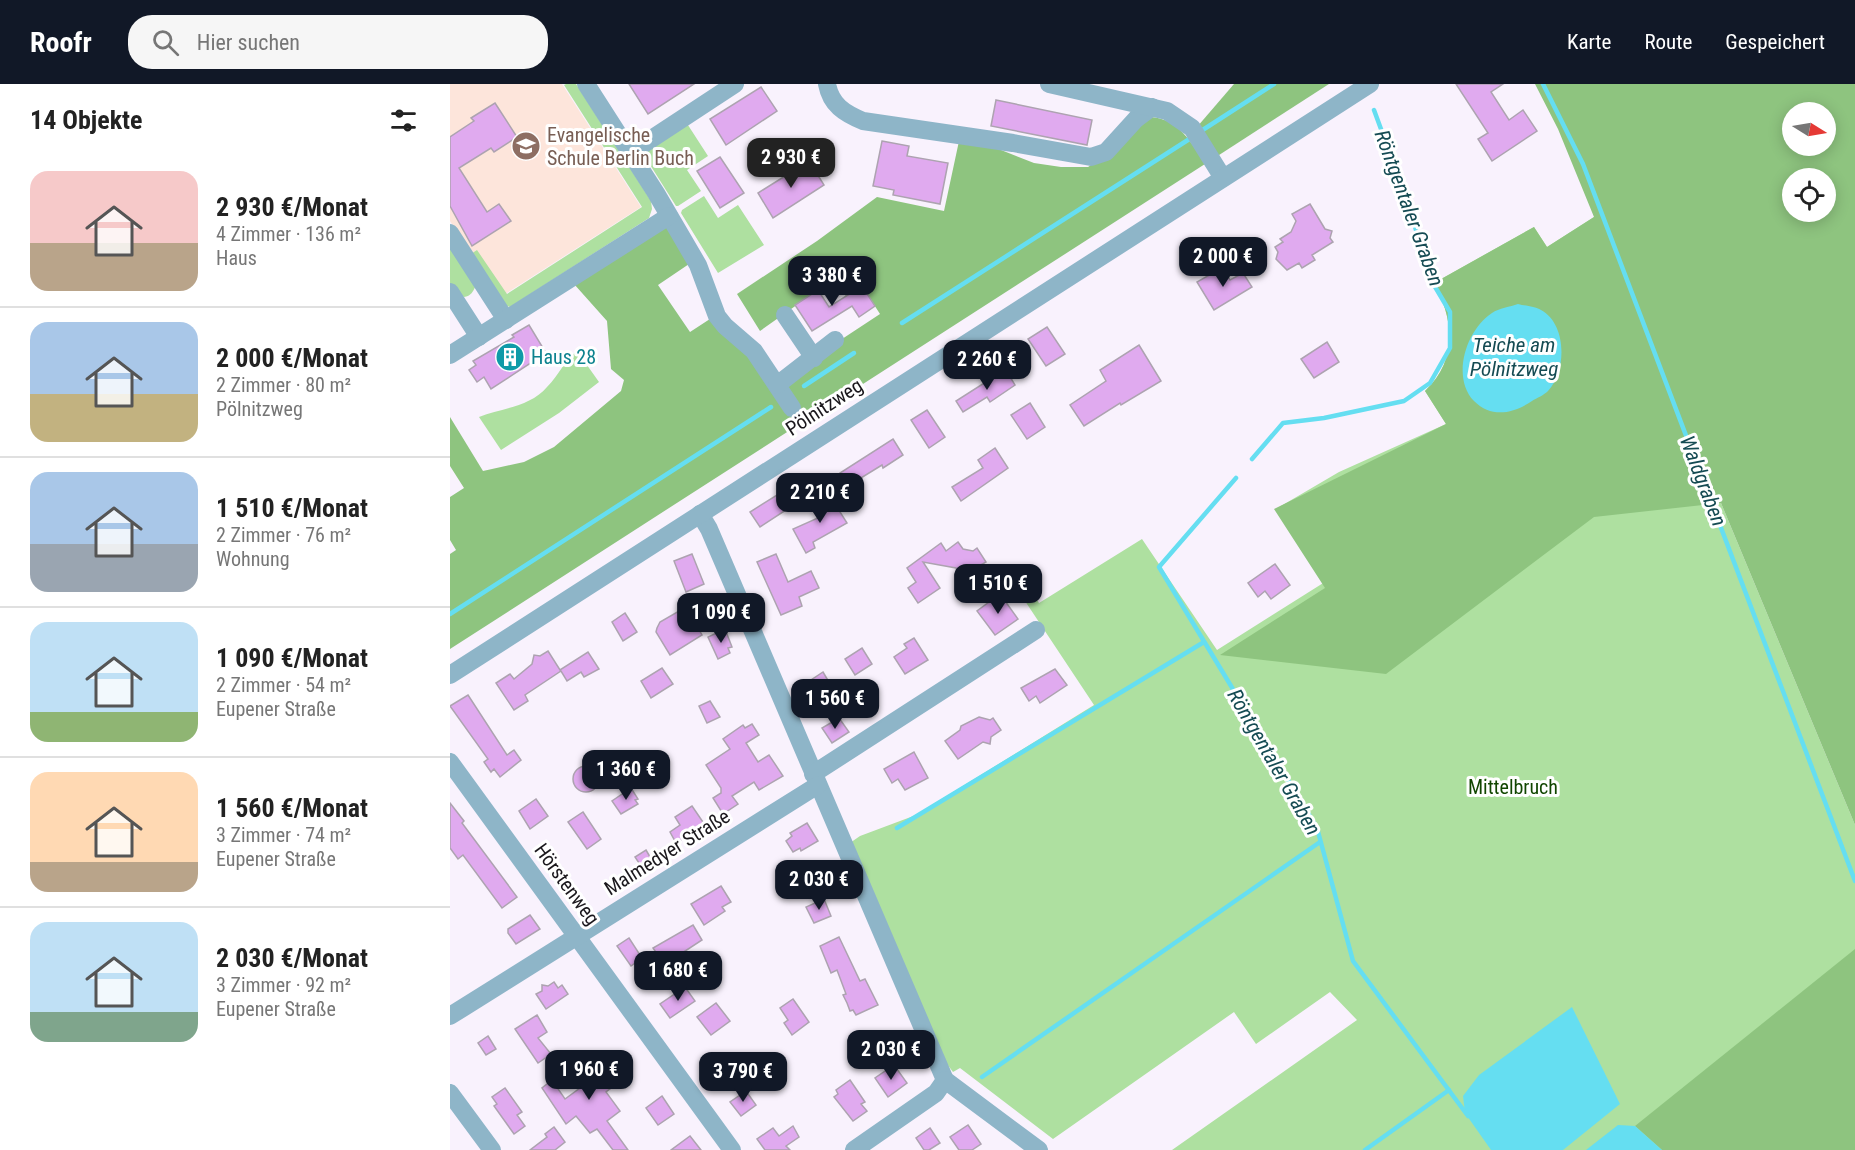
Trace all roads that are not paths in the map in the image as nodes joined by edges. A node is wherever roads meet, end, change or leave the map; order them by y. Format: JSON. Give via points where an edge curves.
{"nodes":[{"id":1,"x":586,"y":84,"type":"edge"},
{"id":2,"x":735,"y":84,"type":"edge"},
{"id":3,"x":827,"y":84,"type":"edge"},
{"id":4,"x":1049,"y":84,"type":"edge"},
{"id":5,"x":1117,"y":84,"type":"edge"},
{"id":6,"x":1370,"y":84,"type":"edge"},
{"id":7,"x":1126,"y":101,"type":"junction"},
{"id":8,"x":1152,"y":107,"type":"junction"},
{"id":9,"x":630,"y":153,"type":"junction"},
{"id":10,"x":1223,"y":178,"type":"junction"},
{"id":11,"x":669,"y":216,"type":"junction"},
{"id":12,"x":450,"y":233,"type":"edge"},
{"id":13,"x":450,"y":292,"type":"edge"},
{"id":14,"x":785,"y":315,"type":"dead end"},
{"id":15,"x":506,"y":320,"type":"junction"},
{"id":16,"x":479,"y":337,"type":"junction"},
{"id":17,"x":835,"y":340,"type":"dead end"},
{"id":18,"x":450,"y":355,"type":"edge"},
{"id":19,"x":814,"y":358,"type":"junction"},
{"id":20,"x":777,"y":385,"type":"junction"},
{"id":21,"x":792,"y":408,"type":"dead end"},
{"id":22,"x":700,"y":514,"type":"junction"},
{"id":23,"x":1036,"y":630,"type":"dead end"},
{"id":24,"x":450,"y":675,"type":"edge"},
{"id":25,"x":450,"y":762,"type":"edge"},
{"id":26,"x":815,"y":780,"type":"junction"},
{"id":27,"x":576,"y":934,"type":"junction"},
{"id":28,"x":450,"y":1016,"type":"edge"},
{"id":29,"x":945,"y":1080,"type":"junction"},
{"id":30,"x":450,"y":1093,"type":"edge"},
{"id":31,"x":492,"y":1150,"type":"edge"},
{"id":32,"x":732,"y":1150,"type":"edge"},
{"id":33,"x":854,"y":1150,"type":"edge"},
{"id":34,"x":1039,"y":1150,"type":"edge"}],
"edges":[{"from":1,"to":9,"type":"street"},
{"from":2,"to":9,"type":"street"},
{"from":3,"to":8,"type":"street","via":[[842,111],[863,121],[1091,157],[1106,152]]},
{"from":4,"to":7,"type":"street"},
{"from":5,"to":7,"type":"street"},
{"from":6,"to":10,"type":"street","name":"Pölnitzweg"},
{"from":7,"to":8,"type":"street"},
{"from":8,"to":10,"type":"street","via":[[1167,111],[1192,128]]},
{"from":9,"to":11,"type":"street"},
{"from":10,"to":22,"type":"street","name":"Pölnitzweg"},
{"from":11,"to":15,"type":"street"},
{"from":11,"to":20,"type":"street","via":[[698,265],[717,316],[754,351]]},
{"from":12,"to":15,"type":"street"},
{"from":13,"to":16,"type":"street"},
{"from":14,"to":19,"type":"street"},
{"from":15,"to":16,"type":"street"},
{"from":16,"to":18,"type":"street"},
{"from":17,"to":19,"type":"street"},
{"from":19,"to":20,"type":"street"},
{"from":20,"to":21,"type":"street"},
{"from":22,"to":24,"type":"street","name":"Pölnitzweg"},
{"from":22,"to":26,"type":"street"},
{"from":23,"to":26,"type":"street","name":"Malmedyer Straße"},
{"from":25,"to":27,"type":"street","name":"Hörstenweg"},
{"from":26,"to":27,"type":"street","name":"Malmedyer Straße"},
{"from":26,"to":29,"type":"street"},
{"from":27,"to":28,"type":"street","name":"Malmedyer Straße"},
{"from":27,"to":32,"type":"street","name":"Hörstenweg"},
{"from":29,"to":33,"type":"street","via":[[936,1093]]},
{"from":29,"to":34,"type":"street"},
{"from":30,"to":31,"type":"street"}]}
